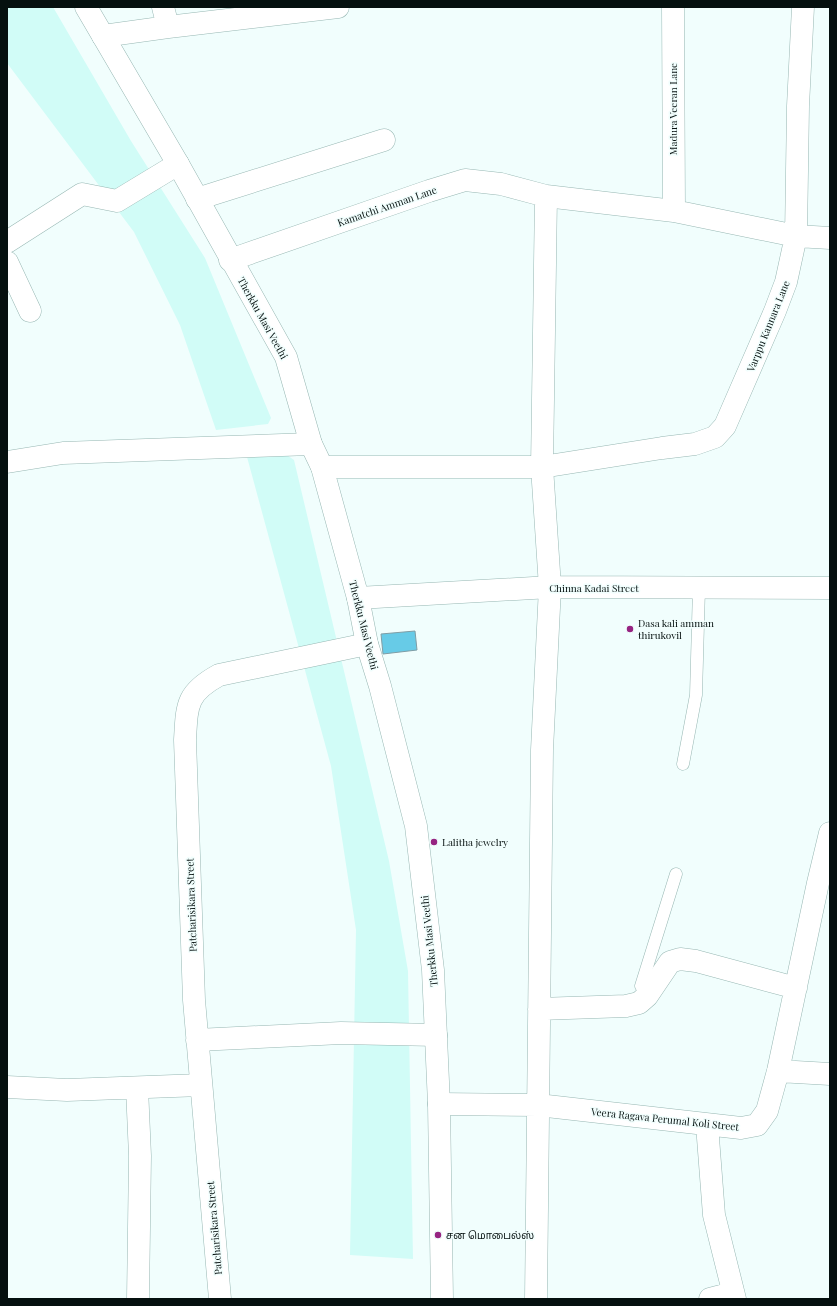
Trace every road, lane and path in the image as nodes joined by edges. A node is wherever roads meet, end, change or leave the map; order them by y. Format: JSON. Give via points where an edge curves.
{"nodes":[{"id":1,"x":86,"y":7,"type":"edge"},
{"id":2,"x":338,"y":7,"type":"edge"},
{"id":3,"x":673,"y":7,"type":"edge"},
{"id":4,"x":803,"y":7,"type":"edge"},
{"id":5,"x":289,"y":10,"type":"edge"},
{"id":6,"x":165,"y":17,"type":"edge"},
{"id":7,"x":103,"y":36,"type":"junction"},
{"id":8,"x":384,"y":140,"type":"dead end"},
{"id":9,"x":178,"y":164,"type":"junction"},
{"id":10,"x":546,"y":196,"type":"junction"},
{"id":11,"x":197,"y":199,"type":"junction"},
{"id":12,"x":674,"y":211,"type":"junction"},
{"id":13,"x":796,"y":236,"type":"junction"},
{"id":14,"x":830,"y":238,"type":"edge"},
{"id":15,"x":7,"y":242,"type":"edge"},
{"id":16,"x":230,"y":260,"type":"junction"},
{"id":17,"x":7,"y":262,"type":"edge"},
{"id":18,"x":30,"y":311,"type":"dead end"},
{"id":19,"x":311,"y":444,"type":"junction"},
{"id":20,"x":7,"y":462,"type":"edge"},
{"id":21,"x":322,"y":467,"type":"junction"},
{"id":22,"x":542,"y":467,"type":"junction"},
{"id":23,"x":550,"y":588,"type":"junction"},
{"id":24,"x":699,"y":588,"type":"junction"},
{"id":25,"x":830,"y":588,"type":"edge"},
{"id":26,"x":358,"y":598,"type":"junction"},
{"id":27,"x":367,"y":644,"type":"junction"},
{"id":28,"x":684,"y":764,"type":"dead end"},
{"id":29,"x":829,"y":845,"type":"edge"},
{"id":30,"x":676,"y":874,"type":"dead end"},
{"id":31,"x":796,"y":988,"type":"junction"},
{"id":32,"x":647,"y":996,"type":"junction"},
{"id":33,"x":539,"y":1009,"type":"junction"},
{"id":34,"x":436,"y":1035,"type":"junction"},
{"id":35,"x":198,"y":1040,"type":"junction"},
{"id":36,"x":778,"y":1071,"type":"junction"},
{"id":37,"x":830,"y":1074,"type":"edge"},
{"id":38,"x":202,"y":1085,"type":"junction"},
{"id":39,"x":7,"y":1087,"type":"edge"},
{"id":40,"x":138,"y":1088,"type":"junction"},
{"id":41,"x":439,"y":1104,"type":"junction"},
{"id":42,"x":538,"y":1105,"type":"junction"},
{"id":43,"x":707,"y":1125,"type":"junction"},
{"id":44,"x":734,"y":1296,"type":"edge"},
{"id":45,"x":138,"y":1299,"type":"edge"},
{"id":46,"x":220,"y":1299,"type":"edge"},
{"id":47,"x":442,"y":1299,"type":"edge"},
{"id":48,"x":536,"y":1299,"type":"edge"},
{"id":49,"x":710,"y":1299,"type":"edge"}],
"edges":[{"from":1,"to":7,"type":"street","name":"Therkku Masi Veethi"},
{"from":2,"to":5,"type":"street"},
{"from":3,"to":12,"type":"street","name":"Madura Veeran Lane"},
{"from":4,"to":13,"type":"street","name":"Varppu Kannara Lane"},
{"from":5,"to":6,"type":"street"},
{"from":6,"to":7,"type":"street"},
{"from":7,"to":9,"type":"street","name":"Therkku Masi Veethi"},
{"from":8,"to":11,"type":"street"},
{"from":9,"to":11,"type":"street","name":"Therkku Masi Veethi"},
{"from":9,"to":15,"type":"street","via":[[117,201],[82,194]]},
{"from":10,"to":12,"type":"street","name":"Kamatchi Amman Lane"},
{"from":10,"to":16,"type":"street","name":"Kamatchi Amman Lane","via":[[501,184],[465,180]]},
{"from":10,"to":22,"type":"street"},
{"from":11,"to":16,"type":"street","name":"Therkku Masi Veethi"},
{"from":12,"to":13,"type":"street","name":"Kamatchi Amman Lane"},
{"from":13,"to":14,"type":"street","name":"Kamatchi Amman Lane"},
{"from":13,"to":22,"type":"street","name":"Varppu Kannara Lane","via":[[786,282],[775,311],[725,426],[715,437],[695,444]]},
{"from":16,"to":19,"type":"street","name":"Therkku Masi Veethi","via":[[286,357]]},
{"from":17,"to":18,"type":"street"},
{"from":19,"to":20,"type":"street","via":[[63,453]]},
{"from":19,"to":21,"type":"street","name":"Therkku Masi Veethi"},
{"from":21,"to":22,"type":"street","name":"Varppu Kannara Lane"},
{"from":21,"to":26,"type":"street","name":"Therkku Masi Veethi"},
{"from":22,"to":23,"type":"street"},
{"from":23,"to":24,"type":"street","name":"Chinna Kadai Street"},
{"from":23,"to":26,"type":"street","name":"Chinna Kadai Street"},
{"from":23,"to":33,"type":"street","via":[[542,750]]},
{"from":24,"to":25,"type":"street","name":"Chinna Kadai Street"},
{"from":24,"to":28,"type":"lane","via":[[696,695]]},
{"from":26,"to":27,"type":"street","name":"Therkku Masi Veethi"},
{"from":27,"to":34,"type":"street","name":"Therkku Masi Veethi","via":[[416,826],[433,970]]},
{"from":27,"to":35,"type":"street","name":"Patcharisikara Street","via":[[219,675],[204,683],[188,705],[185,740],[194,1000]]},
{"from":29,"to":31,"type":"street","name":"Veera Ragava Perumal Koli Street","via":[[818,883]]},
{"from":30,"to":32,"type":"lane","via":[[641,986]]},
{"from":31,"to":32,"type":"street","via":[[680,959],[670,962]]},
{"from":31,"to":36,"type":"street","name":"Veera Ragava Perumal Koli Street"},
{"from":32,"to":33,"type":"street","via":[[639,1003],[626,1006]]},
{"from":33,"to":42,"type":"street"},
{"from":34,"to":35,"type":"street","via":[[341,1033]]},
{"from":34,"to":41,"type":"street","name":"Therkku Masi Veethi"},
{"from":35,"to":38,"type":"street","name":"Patcharisikara Street"},
{"from":36,"to":37,"type":"street"},
{"from":36,"to":43,"type":"street","name":"Veera Ragava Perumal Koli Street","via":[[767,1111],[757,1125],[741,1128]]},
{"from":38,"to":40,"type":"street"},
{"from":38,"to":46,"type":"street","name":"Patcharisikara Street"},
{"from":39,"to":40,"type":"street","via":[[67,1090]]},
{"from":40,"to":45,"type":"street"},
{"from":41,"to":42,"type":"street","name":"Veera Ragava Perumal Koli Street"},
{"from":41,"to":47,"type":"street","name":"Therkku Masi Veethi"},
{"from":42,"to":43,"type":"street","name":"Veera Ragava Perumal Koli Street"},
{"from":42,"to":48,"type":"street"},
{"from":43,"to":44,"type":"street","via":[[714,1215]]},
{"from":44,"to":49,"type":"street"}]}
